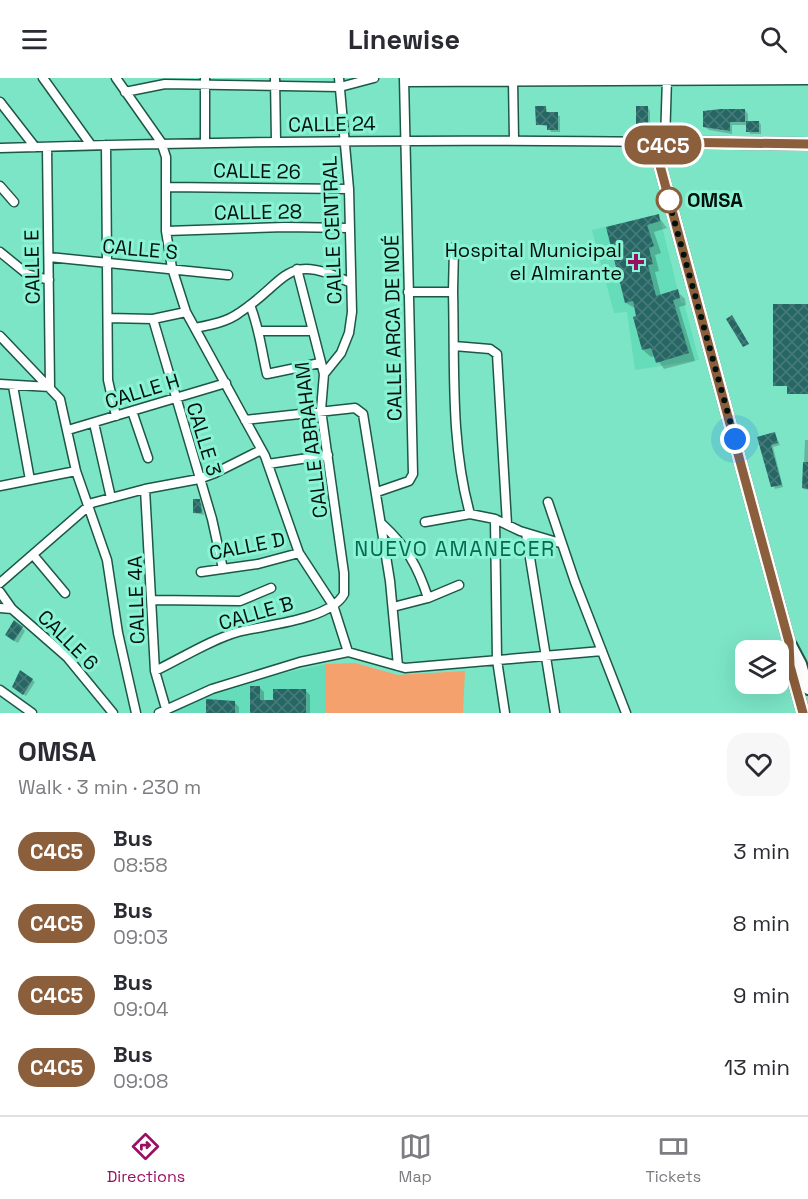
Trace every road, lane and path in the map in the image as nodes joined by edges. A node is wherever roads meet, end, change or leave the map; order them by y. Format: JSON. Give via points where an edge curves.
{"nodes":[{"id":1,"x":43,"y":78,"type":"edge"},
{"id":2,"x":116,"y":78,"type":"edge"},
{"id":3,"x":374,"y":78,"type":"edge"},
{"id":4,"x":667,"y":79,"type":"edge"},
{"id":5,"x":404,"y":80,"type":"edge"},
{"id":6,"x":444,"y":80,"type":"edge"},
{"id":7,"x":513,"y":80,"type":"junction"},
{"id":8,"x":808,"y":80,"type":"edge"},
{"id":9,"x":205,"y":81,"type":"edge"},
{"id":10,"x":275,"y":81,"type":"edge"},
{"id":11,"x":339,"y":82,"type":"edge"},
{"id":12,"x":125,"y":92,"type":"junction"},
{"id":13,"x":0,"y":102,"type":"edge"},
{"id":14,"x":407,"y":139,"type":"junction"},
{"id":15,"x":345,"y":140,"type":"junction"},
{"id":16,"x":514,"y":140,"type":"junction"},
{"id":17,"x":276,"y":141,"type":"junction"},
{"id":18,"x":160,"y":142,"type":"junction"},
{"id":19,"x":205,"y":142,"type":"junction"},
{"id":20,"x":665,"y":142,"type":"junction"},
{"id":21,"x":808,"y":144,"type":"edge"},
{"id":22,"x":91,"y":145,"type":"junction"},
{"id":23,"x":106,"y":145,"type":"junction"},
{"id":24,"x":35,"y":147,"type":"junction"},
{"id":25,"x":47,"y":147,"type":"junction"},
{"id":26,"x":0,"y":148,"type":"edge"},
{"id":27,"x":0,"y":186,"type":"edge"},
{"id":28,"x":166,"y":187,"type":"junction"},
{"id":29,"x":348,"y":189,"type":"junction"},
{"id":30,"x":14,"y":202,"type":"dead end"},
{"id":31,"x":349,"y":228,"type":"junction"},
{"id":32,"x":166,"y":231,"type":"junction"},
{"id":33,"x":454,"y":247,"type":"dead end"},
{"id":34,"x":0,"y":252,"type":"edge"},
{"id":35,"x":49,"y":257,"type":"junction"},
{"id":36,"x":107,"y":263,"type":"junction"},
{"id":37,"x":172,"y":268,"type":"junction"},
{"id":38,"x":297,"y":269,"type":"junction"},
{"id":39,"x":228,"y":275,"type":"dead end"},
{"id":40,"x":49,"y":280,"type":"junction"},
{"id":41,"x":351,"y":283,"type":"junction"},
{"id":42,"x":408,"y":292,"type":"junction"},
{"id":43,"x":453,"y":292,"type":"junction"},
{"id":44,"x":250,"y":305,"type":"junction"},
{"id":45,"x":186,"y":312,"type":"junction"},
{"id":46,"x":108,"y":318,"type":"junction"},
{"id":47,"x":153,"y":318,"type":"junction"},
{"id":48,"x":195,"y":328,"type":"junction"},
{"id":49,"x":312,"y":331,"type":"junction"},
{"id":50,"x":261,"y":332,"type":"junction"},
{"id":51,"x":0,"y":336,"type":"edge"},
{"id":52,"x":454,"y":346,"type":"junction"},
{"id":53,"x":320,"y":363,"type":"junction"},
{"id":54,"x":324,"y":374,"type":"junction"},
{"id":55,"x":226,"y":383,"type":"junction"},
{"id":56,"x":0,"y":384,"type":"edge"},
{"id":57,"x":13,"y":386,"type":"junction"},
{"id":58,"x":50,"y":387,"type":"junction"},
{"id":59,"x":175,"y":398,"type":"junction"},
{"id":60,"x":321,"y":410,"type":"junction"},
{"id":61,"x":132,"y":411,"type":"junction"},
{"id":62,"x":116,"y":416,"type":"junction"},
{"id":63,"x":245,"y":420,"type":"junction"},
{"id":64,"x":94,"y":423,"type":"junction"},
{"id":65,"x":68,"y":430,"type":"junction"},
{"id":66,"x":261,"y":450,"type":"junction"},
{"id":67,"x":328,"y":455,"type":"junction"},
{"id":68,"x":148,"y":458,"type":"dead end"},
{"id":69,"x":268,"y":464,"type":"junction"},
{"id":70,"x":76,"y":471,"type":"junction"},
{"id":71,"x":199,"y":479,"type":"junction"},
{"id":72,"x":30,"y":480,"type":"junction"},
{"id":73,"x":0,"y":486,"type":"edge"},
{"id":74,"x":145,"y":489,"type":"junction"},
{"id":75,"x":377,"y":492,"type":"junction"},
{"id":76,"x":111,"y":498,"type":"junction"},
{"id":77,"x":548,"y":502,"type":"dead end"},
{"id":78,"x":90,"y":506,"type":"junction"},
{"id":79,"x":470,"y":514,"type":"junction"},
{"id":80,"x":495,"y":519,"type":"junction"},
{"id":81,"x":425,"y":522,"type":"dead end"},
{"id":82,"x":382,"y":524,"type":"junction"},
{"id":83,"x":507,"y":524,"type":"junction"},
{"id":84,"x":526,"y":533,"type":"junction"},
{"id":85,"x":560,"y":543,"type":"junction"},
{"id":86,"x":299,"y":553,"type":"junction"},
{"id":87,"x":34,"y":556,"type":"junction"},
{"id":88,"x":223,"y":569,"type":"junction"},
{"id":89,"x":201,"y":572,"type":"dead end"},
{"id":90,"x":0,"y":583,"type":"edge"},
{"id":91,"x":459,"y":585,"type":"dead end"},
{"id":92,"x":271,"y":588,"type":"dead end"},
{"id":93,"x":0,"y":592,"type":"edge"},
{"id":94,"x":65,"y":593,"type":"dead end"},
{"id":95,"x":428,"y":598,"type":"junction"},
{"id":96,"x":153,"y":600,"type":"junction"},
{"id":97,"x":333,"y":604,"type":"junction"},
{"id":98,"x":393,"y":607,"type":"junction"},
{"id":99,"x":0,"y":608,"type":"edge"},
{"id":100,"x":12,"y":609,"type":"junction"},
{"id":101,"x":788,"y":640,"type":"edge"},
{"id":102,"x":789,"y":642,"type":"joint"},
{"id":103,"x":602,"y":651,"type":"junction"},
{"id":104,"x":348,"y":652,"type":"junction"},
{"id":105,"x":545,"y":656,"type":"junction"},
{"id":106,"x":497,"y":660,"type":"junction"},
{"id":107,"x":398,"y":666,"type":"junction"},
{"id":108,"x":155,"y":671,"type":"junction"},
{"id":109,"x":808,"y":689,"type":"edge"},
{"id":110,"x":0,"y":690,"type":"edge"},
{"id":111,"x":163,"y":711,"type":"edge"},
{"id":112,"x":32,"y":713,"type":"edge"},
{"id":113,"x":113,"y":713,"type":"edge"},
{"id":114,"x":136,"y":713,"type":"edge"},
{"id":115,"x":505,"y":713,"type":"edge"},
{"id":116,"x":555,"y":713,"type":"edge"},
{"id":117,"x":626,"y":713,"type":"edge"},
{"id":118,"x":803,"y":713,"type":"edge"}],
"edges":[{"from":1,"to":22,"type":"street"},
{"from":2,"to":12,"type":"street"},
{"from":3,"to":11,"type":"street"},
{"from":4,"to":7,"type":"street"},
{"from":4,"to":8,"type":"street"},
{"from":4,"to":20,"type":"street"},
{"from":5,"to":6,"type":"street"},
{"from":5,"to":14,"type":"street","name":"CALLE ARCA DE NOÉ"},
{"from":6,"to":7,"type":"street"},
{"from":7,"to":16,"type":"street"},
{"from":9,"to":10,"type":"street"},
{"from":9,"to":12,"type":"street"},
{"from":9,"to":19,"type":"street"},
{"from":10,"to":11,"type":"street"},
{"from":10,"to":17,"type":"street"},
{"from":11,"to":15,"type":"street","name":"CALLE CENTRAL"},
{"from":12,"to":18,"type":"street"},
{"from":13,"to":24,"type":"street"},
{"from":14,"to":15,"type":"street","name":"CALLE 24"},
{"from":14,"to":16,"type":"street","name":"CALLE 24"},
{"from":14,"to":42,"type":"street","name":"CALLE ARCA DE NOÉ"},
{"from":15,"to":17,"type":"street","name":"CALLE 24"},
{"from":15,"to":29,"type":"street","name":"CALLE CENTRAL"},
{"from":16,"to":20,"type":"street","name":"CALLE 24"},
{"from":17,"to":19,"type":"street","name":"CALLE 24"},
{"from":18,"to":19,"type":"street","name":"CALLE 24"},
{"from":18,"to":23,"type":"street","name":"CALLE 24"},
{"from":18,"to":28,"type":"street","via":[[166,157]]},
{"from":20,"to":21,"type":"main road"},
{"from":20,"to":101,"type":"main road","via":[[659,162]]},
{"from":22,"to":23,"type":"street","name":"CALLE 24"},
{"from":22,"to":25,"type":"street","name":"CALLE 24"},
{"from":23,"to":36,"type":"street"},
{"from":24,"to":25,"type":"street","name":"CALLE 24"},
{"from":24,"to":26,"type":"street","name":"CALLE 24"},
{"from":25,"to":35,"type":"street","name":"CALLE E"},
{"from":27,"to":30,"type":"street"},
{"from":28,"to":29,"type":"street","name":"CALLE 26"},
{"from":28,"to":32,"type":"street"},
{"from":29,"to":31,"type":"street","name":"CALLE CENTRAL"},
{"from":31,"to":32,"type":"street","name":"CALLE 28"},
{"from":31,"to":41,"type":"street","name":"CALLE CENTRAL"},
{"from":32,"to":37,"type":"street"},
{"from":33,"to":43,"type":"street"},
{"from":34,"to":40,"type":"street","via":[[27,274]]},
{"from":35,"to":36,"type":"street","name":"CALLE S"},
{"from":35,"to":40,"type":"street","name":"CALLE E"},
{"from":36,"to":37,"type":"street","name":"CALLE S"},
{"from":36,"to":46,"type":"street"},
{"from":37,"to":39,"type":"street","name":"CALLE S"},
{"from":37,"to":45,"type":"street"},
{"from":38,"to":41,"type":"street","via":[[320,270]]},
{"from":38,"to":44,"type":"street","via":[[282,276]]},
{"from":38,"to":49,"type":"street","name":"CALLE ABRAHAM"},
{"from":40,"to":58,"type":"street","name":"CALLE E"},
{"from":41,"to":54,"type":"street","name":"CALLE CENTRAL","via":[[349,333],[341,353]]},
{"from":42,"to":43,"type":"street"},
{"from":42,"to":75,"type":"street","name":"CALLE ARCA DE NOÉ","via":[[413,474],[409,481]]},
{"from":43,"to":52,"type":"street"},
{"from":44,"to":48,"type":"street","via":[[237,315]]},
{"from":44,"to":50,"type":"street"},
{"from":45,"to":47,"type":"street"},
{"from":45,"to":48,"type":"street"},
{"from":46,"to":47,"type":"street"},
{"from":46,"to":62,"type":"street","via":[[108,380]]},
{"from":47,"to":59,"type":"street","name":"CALLE 3"},
{"from":48,"to":55,"type":"street"},
{"from":49,"to":50,"type":"street"},
{"from":49,"to":53,"type":"street","name":"CALLE ABRAHAM"},
{"from":50,"to":53,"type":"street","via":[[267,374]]},
{"from":51,"to":58,"type":"street"},
{"from":52,"to":79,"type":"street","via":[[455,432]]},
{"from":52,"to":83,"type":"street","via":[[490,349],[496,354]]},
{"from":53,"to":54,"type":"street","name":"CALLE ABRAHAM"},
{"from":54,"to":60,"type":"street","name":"CALLE ABRAHAM"},
{"from":55,"to":59,"type":"street","name":"CALLE H"},
{"from":55,"to":63,"type":"street"},
{"from":56,"to":57,"type":"street"},
{"from":57,"to":58,"type":"street"},
{"from":57,"to":72,"type":"street"},
{"from":58,"to":65,"type":"street","via":[[60,399]]},
{"from":59,"to":61,"type":"street","name":"CALLE H"},
{"from":59,"to":71,"type":"street","name":"CALLE 3"},
{"from":60,"to":63,"type":"street"},
{"from":60,"to":67,"type":"street","name":"CALLE ABRAHAM"},
{"from":60,"to":75,"type":"street","via":[[360,410]]},
{"from":61,"to":62,"type":"street","name":"CALLE H"},
{"from":61,"to":68,"type":"street"},
{"from":62,"to":64,"type":"street","name":"CALLE H"},
{"from":63,"to":66,"type":"street"},
{"from":64,"to":65,"type":"street","name":"CALLE H"},
{"from":64,"to":76,"type":"street"},
{"from":65,"to":70,"type":"street"},
{"from":66,"to":69,"type":"street"},
{"from":66,"to":71,"type":"street"},
{"from":67,"to":69,"type":"street"},
{"from":67,"to":97,"type":"street","name":"CALLE ABRAHAM","via":[[345,584],[341,599]]},
{"from":69,"to":86,"type":"street"},
{"from":70,"to":72,"type":"street"},
{"from":70,"to":78,"type":"street"},
{"from":71,"to":74,"type":"street"},
{"from":71,"to":88,"type":"street","name":"CALLE 3"},
{"from":72,"to":73,"type":"street"},
{"from":74,"to":76,"type":"street"},
{"from":74,"to":96,"type":"street","name":"CALLE 4A"},
{"from":75,"to":82,"type":"street"},
{"from":76,"to":78,"type":"street"},
{"from":77,"to":85,"type":"street"},
{"from":78,"to":87,"type":"street"},
{"from":78,"to":114,"type":"street","via":[[107,560]]},
{"from":79,"to":80,"type":"street"},
{"from":79,"to":81,"type":"street"},
{"from":80,"to":83,"type":"street"},
{"from":80,"to":106,"type":"street"},
{"from":82,"to":95,"type":"street","via":[[417,565]]},
{"from":82,"to":98,"type":"street"},
{"from":83,"to":84,"type":"street"},
{"from":84,"to":85,"type":"street"},
{"from":84,"to":105,"type":"street"},
{"from":85,"to":103,"type":"street"},
{"from":86,"to":88,"type":"street","name":"CALLE D"},
{"from":86,"to":97,"type":"street"},
{"from":87,"to":90,"type":"street"},
{"from":87,"to":94,"type":"street"},
{"from":88,"to":89,"type":"street","name":"CALLE D"},
{"from":91,"to":95,"type":"street"},
{"from":92,"to":96,"type":"street","via":[[240,601]]},
{"from":93,"to":100,"type":"street","name":"CALLE 6"},
{"from":95,"to":98,"type":"street"},
{"from":96,"to":108,"type":"street","name":"CALLE 4A"},
{"from":97,"to":104,"type":"street"},
{"from":97,"to":108,"type":"street","name":"CALLE B","via":[[299,620],[238,632]]},
{"from":98,"to":107,"type":"street"},
{"from":99,"to":100,"type":"street"},
{"from":100,"to":113,"type":"street","name":"CALLE 6","via":[[68,657]]},
{"from":102,"to":109,"type":"main road"},
{"from":102,"to":118,"type":"main road","via":[[790,666]]},
{"from":103,"to":105,"type":"street"},
{"from":103,"to":117,"type":"street"},
{"from":104,"to":107,"type":"street"},
{"from":104,"to":111,"type":"street","via":[[212,688]]},
{"from":105,"to":106,"type":"street"},
{"from":105,"to":116,"type":"street"},
{"from":106,"to":107,"type":"street"},
{"from":106,"to":115,"type":"street"},
{"from":108,"to":111,"type":"street","name":"CALLE 4A"},
{"from":110,"to":112,"type":"street"}]}
